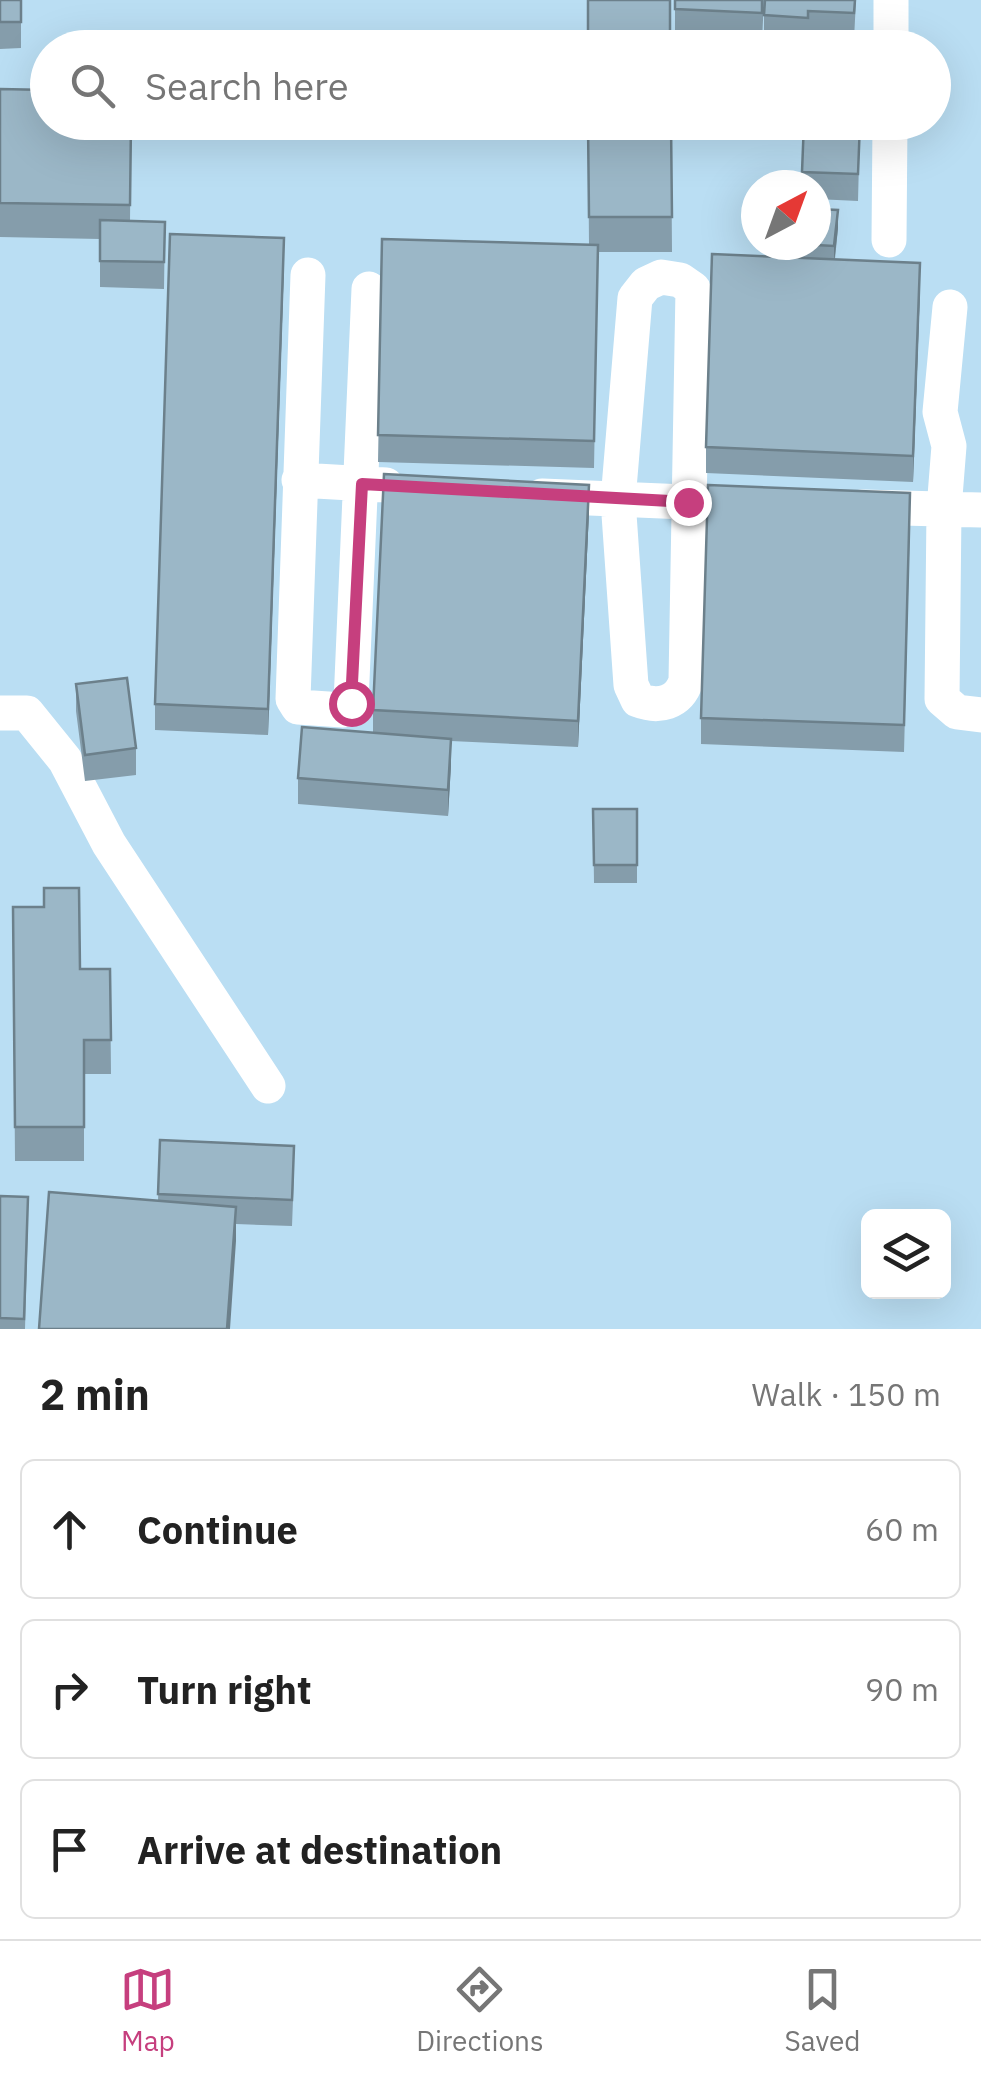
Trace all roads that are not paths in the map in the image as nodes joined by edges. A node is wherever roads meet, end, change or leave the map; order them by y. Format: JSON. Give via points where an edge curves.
{"nodes":[{"id":1,"x":891,"y":0,"type":"edge"},
{"id":2,"x":890,"y":30,"type":"edge"},
{"id":3,"x":890,"y":140,"type":"edge"},
{"id":4,"x":889,"y":240,"type":"dead end"},
{"id":5,"x":308,"y":275,"type":"dead end"},
{"id":6,"x":369,"y":289,"type":"dead end"},
{"id":7,"x":950,"y":307,"type":"dead end"},
{"id":8,"x":299,"y":480,"type":"junction"},
{"id":9,"x":362,"y":484,"type":"junction"},
{"id":10,"x":421,"y":488,"type":"edge"},
{"id":11,"x":500,"y":493,"type":"edge"},
{"id":12,"x":618,"y":500,"type":"junction"},
{"id":13,"x":688,"y":502,"type":"junction"},
{"id":14,"x":747,"y":504,"type":"edge"},
{"id":15,"x":826,"y":506,"type":"edge"},
{"id":16,"x":944,"y":509,"type":"junction"},
{"id":17,"x":981,"y":510,"type":"edge"},
{"id":18,"x":0,"y":713,"type":"edge"},
{"id":19,"x":981,"y":715,"type":"edge"},
{"id":20,"x":268,"y":1086,"type":"dead end"}],
"edges":[{"from":1,"to":2,"type":"lane"},
{"from":3,"to":4,"type":"lane"},
{"from":5,"to":8,"type":"lane"},
{"from":6,"to":9,"type":"lane"},
{"from":7,"to":16,"type":"lane","via":[[940,412],[949,446]]},
{"from":8,"to":9,"type":"lane"},
{"from":8,"to":9,"type":"lane","via":[[293,699],[298,707],[344,710],[351,703]]},
{"from":9,"to":10,"type":"lane"},
{"from":11,"to":12,"type":"lane"},
{"from":12,"to":13,"type":"lane"},
{"from":12,"to":13,"type":"lane","via":[[631,685],[646,703],[672,700],[686,681]]},
{"from":12,"to":13,"type":"lane","via":[[635,298],[661,277],[694,289]]},
{"from":13,"to":14,"type":"lane"},
{"from":15,"to":16,"type":"lane"},
{"from":16,"to":17,"type":"lane"},
{"from":16,"to":19,"type":"lane","via":[[942,699],[957,712]]},
{"from":18,"to":20,"type":"lane","via":[[28,713],[65,760],[109,844]]}]}
